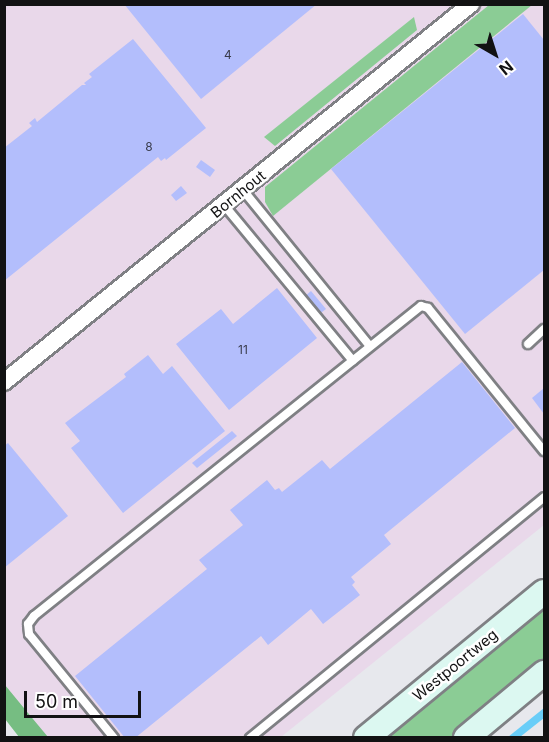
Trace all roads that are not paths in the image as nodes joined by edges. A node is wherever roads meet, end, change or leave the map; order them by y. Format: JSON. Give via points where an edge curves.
{"nodes":[{"id":1,"x":471,"y":4,"type":"edge"},
{"id":2,"x":243,"y":190,"type":"junction"},
{"id":3,"x":224,"y":205,"type":"junction"},
{"id":4,"x":544,"y":329,"type":"edge"},
{"id":5,"x":528,"y":344,"type":"dead end"},
{"id":6,"x":370,"y":346,"type":"junction"},
{"id":7,"x":353,"y":361,"type":"junction"},
{"id":8,"x":4,"y":382,"type":"edge"},
{"id":9,"x":544,"y":451,"type":"edge"},
{"id":10,"x":544,"y":497,"type":"edge"},
{"id":11,"x":544,"y":591,"type":"edge"},
{"id":12,"x":544,"y":674,"type":"edge"},
{"id":13,"x":114,"y":738,"type":"edge"},
{"id":14,"x":250,"y":738,"type":"edge"},
{"id":15,"x":366,"y":738,"type":"edge"},
{"id":16,"x":466,"y":738,"type":"edge"}],
"edges":[{"from":1,"to":2,"type":"street","name":"Bornhout"},
{"from":2,"to":3,"type":"street","name":"Bornhout"},
{"from":2,"to":6,"type":"lane"},
{"from":3,"to":7,"type":"lane"},
{"from":3,"to":8,"type":"street","name":"Bornhout"},
{"from":4,"to":5,"type":"lane"},
{"from":6,"to":7,"type":"lane"},
{"from":6,"to":9,"type":"lane","via":[[421,306],[428,308]]},
{"from":7,"to":13,"type":"lane","via":[[28,624],[29,634]]},
{"from":10,"to":14,"type":"lane"},
{"from":11,"to":15,"type":"main road","name":"Westpoortweg"},
{"from":12,"to":16,"type":"main road"}]}
